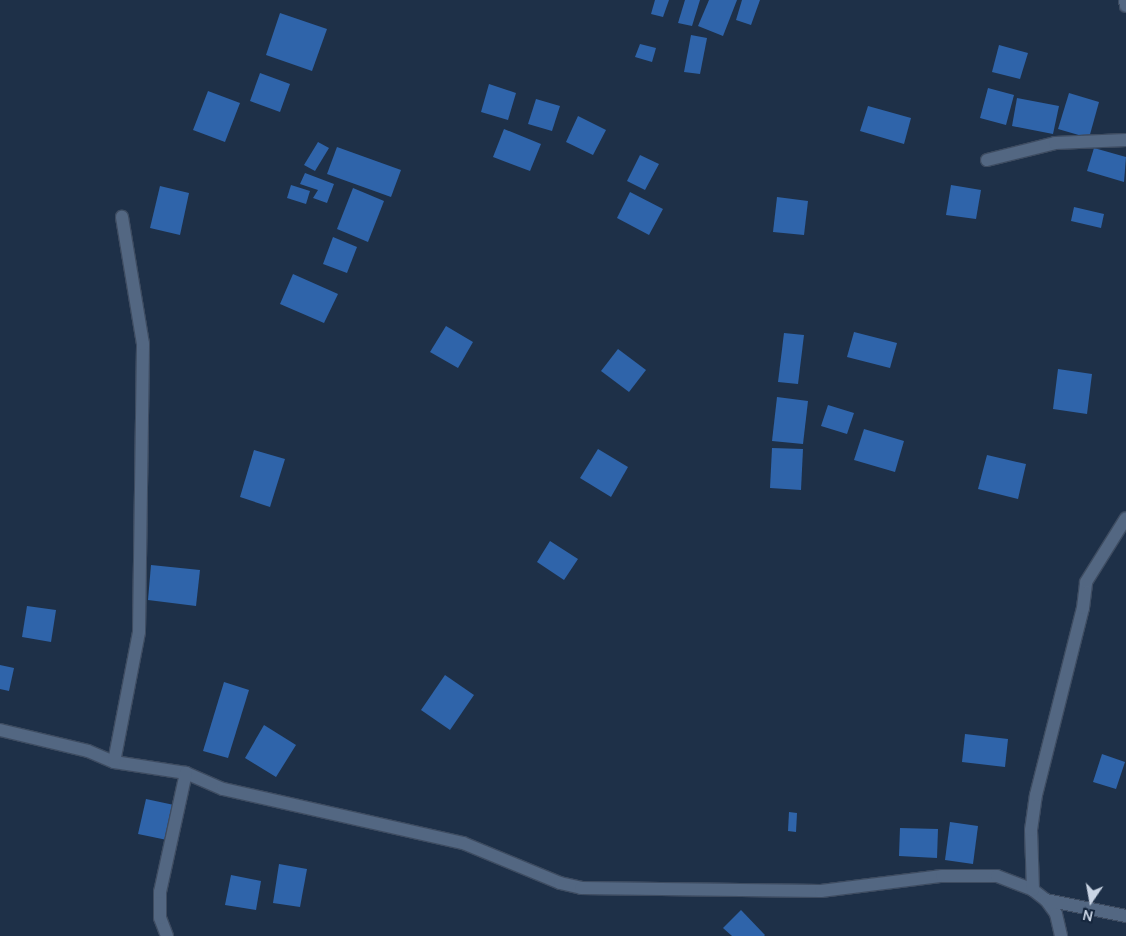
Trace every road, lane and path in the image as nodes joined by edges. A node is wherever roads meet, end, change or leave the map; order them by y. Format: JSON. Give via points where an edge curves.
{"nodes":[{"id":1,"x":1124,"y":0,"type":"edge"},
{"id":2,"x":1126,"y":6,"type":"edge"},
{"id":3,"x":1126,"y":140,"type":"edge"},
{"id":4,"x":987,"y":160,"type":"dead end"},
{"id":5,"x":122,"y":217,"type":"dead end"},
{"id":6,"x":1126,"y":518,"type":"edge"},
{"id":7,"x":0,"y":730,"type":"edge"},
{"id":8,"x":114,"y":762,"type":"junction"},
{"id":9,"x":186,"y":773,"type":"junction"},
{"id":10,"x":1033,"y":890,"type":"junction"},
{"id":11,"x":1046,"y":900,"type":"junction"},
{"id":12,"x":1126,"y":916,"type":"edge"},
{"id":13,"x":166,"y":936,"type":"edge"},
{"id":14,"x":1061,"y":936,"type":"edge"}],
"edges":[{"from":1,"to":2,"type":"street"},
{"from":3,"to":4,"type":"street","via":[[1055,143]]},
{"from":5,"to":8,"type":"street","via":[[143,354],[139,632]]},
{"from":6,"to":10,"type":"street","via":[[1086,582],[1081,617],[1036,795],[1031,830]]},
{"from":7,"to":8,"type":"street","via":[[88,751]]},
{"from":8,"to":9,"type":"street"},
{"from":9,"to":10,"type":"street","via":[[223,789],[462,843],[560,883],[581,888],[821,891],[942,876],[997,876]]},
{"from":9,"to":13,"type":"street","via":[[160,892],[160,918]]},
{"from":10,"to":11,"type":"street"},
{"from":11,"to":12,"type":"street"},
{"from":11,"to":14,"type":"street","via":[[1056,914]]}]}
